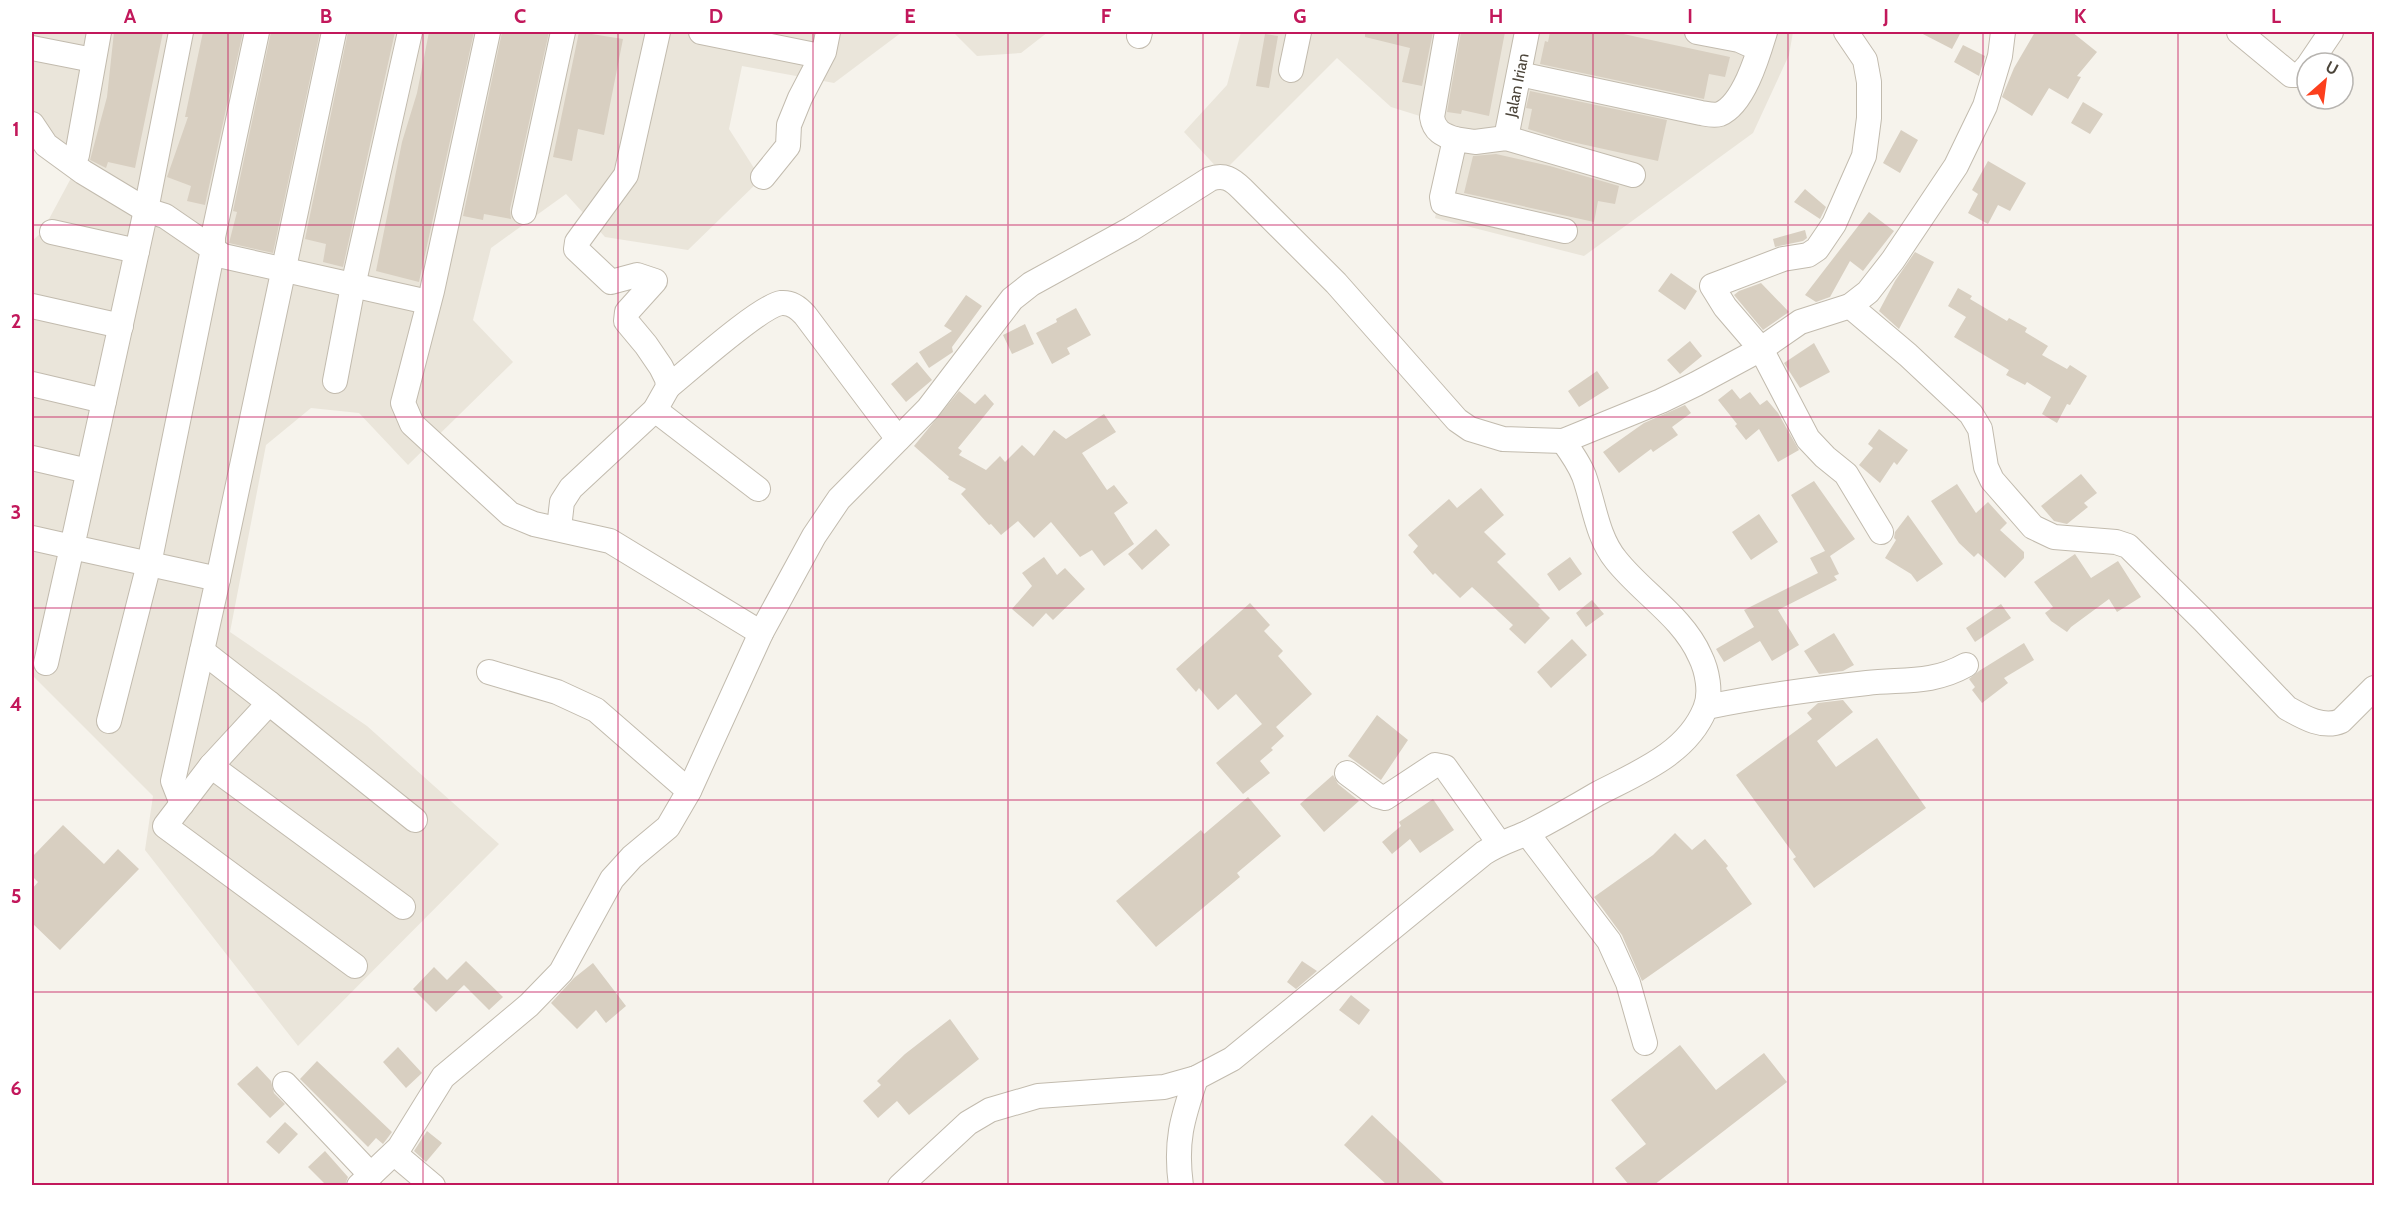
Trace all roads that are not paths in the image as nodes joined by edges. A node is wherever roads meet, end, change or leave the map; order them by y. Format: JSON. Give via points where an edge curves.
{"nodes":[{"id":1,"x":99,"y":32,"type":"edge"},
{"id":2,"x":181,"y":32,"type":"edge"},
{"id":3,"x":256,"y":32,"type":"edge"},
{"id":4,"x":334,"y":32,"type":"edge"},
{"id":5,"x":410,"y":32,"type":"edge"},
{"id":6,"x":488,"y":32,"type":"edge"},
{"id":7,"x":563,"y":32,"type":"edge"},
{"id":8,"x":658,"y":32,"type":"edge"},
{"id":9,"x":701,"y":32,"type":"edge"},
{"id":10,"x":828,"y":32,"type":"edge"},
{"id":11,"x":1299,"y":32,"type":"edge"},
{"id":12,"x":1447,"y":32,"type":"edge"},
{"id":13,"x":1527,"y":32,"type":"edge"},
{"id":14,"x":1697,"y":32,"type":"edge"},
{"id":15,"x":1846,"y":32,"type":"edge"},
{"id":16,"x":2003,"y":32,"type":"edge"},
{"id":17,"x":2239,"y":32,"type":"edge"},
{"id":18,"x":2331,"y":32,"type":"edge"},
{"id":19,"x":749,"y":36,"type":"edge"},
{"id":20,"x":1762,"y":40,"type":"edge"},
{"id":21,"x":32,"y":48,"type":"edge"},
{"id":22,"x":2318,"y":51,"type":"edge"},
{"id":23,"x":820,"y":56,"type":"junction"},
{"id":24,"x":93,"y":60,"type":"junction"},
{"id":25,"x":1291,"y":70,"type":"dead end"},
{"id":26,"x":1519,"y":74,"type":"junction"},
{"id":27,"x":2295,"y":75,"type":"edge"},
{"id":28,"x":32,"y":124,"type":"edge"},
{"id":29,"x":1506,"y":138,"type":"junction"},
{"id":30,"x":1455,"y":139,"type":"junction"},
{"id":31,"x":77,"y":155,"type":"dead end"},
{"id":32,"x":1633,"y":175,"type":"dead end"},
{"id":33,"x":763,"y":177,"type":"dead end"},
{"id":34,"x":146,"y":210,"type":"junction"},
{"id":35,"x":524,"y":212,"type":"dead end"},
{"id":36,"x":1565,"y":231,"type":"dead end"},
{"id":37,"x":52,"y":232,"type":"dead end"},
{"id":38,"x":213,"y":249,"type":"junction"},
{"id":39,"x":137,"y":251,"type":"junction"},
{"id":40,"x":283,"y":270,"type":"junction"},
{"id":41,"x":354,"y":286,"type":"junction"},
{"id":42,"x":428,"y":302,"type":"junction"},
{"id":43,"x":32,"y":306,"type":"edge"},
{"id":44,"x":1850,"y":306,"type":"junction"},
{"id":45,"x":121,"y":326,"type":"junction"},
{"id":46,"x":1761,"y":349,"type":"junction"},
{"id":47,"x":335,"y":381,"type":"dead end"},
{"id":48,"x":32,"y":384,"type":"edge"},
{"id":49,"x":668,"y":387,"type":"junction"},
{"id":50,"x":104,"y":400,"type":"junction"},
{"id":51,"x":655,"y":410,"type":"junction"},
{"id":52,"x":898,"y":439,"type":"junction"},
{"id":53,"x":1563,"y":441,"type":"junction"},
{"id":54,"x":32,"y":458,"type":"edge"},
{"id":55,"x":88,"y":471,"type":"junction"},
{"id":56,"x":758,"y":489,"type":"dead end"},
{"id":57,"x":559,"y":528,"type":"junction"},
{"id":58,"x":1881,"y":532,"type":"dead end"},
{"id":59,"x":32,"y":538,"type":"edge"},
{"id":60,"x":72,"y":547,"type":"junction"},
{"id":61,"x":149,"y":564,"type":"junction"},
{"id":62,"x":218,"y":579,"type":"junction"},
{"id":63,"x":761,"y":633,"type":"junction"},
{"id":64,"x":202,"y":651,"type":"junction"},
{"id":65,"x":46,"y":663,"type":"dead end"},
{"id":66,"x":1966,"y":665,"type":"dead end"},
{"id":67,"x":489,"y":672,"type":"dead end"},
{"id":68,"x":2374,"y":688,"type":"edge"},
{"id":69,"x":269,"y":703,"type":"junction"},
{"id":70,"x":1707,"y":707,"type":"junction"},
{"id":71,"x":109,"y":722,"type":"dead end"},
{"id":72,"x":212,"y":766,"type":"junction"},
{"id":73,"x":1347,"y":772,"type":"dead end"},
{"id":74,"x":689,"y":791,"type":"junction"},
{"id":75,"x":182,"y":804,"type":"junction"},
{"id":76,"x":415,"y":820,"type":"dead end"},
{"id":77,"x":1527,"y":833,"type":"junction"},
{"id":78,"x":1499,"y":843,"type":"junction"},
{"id":79,"x":403,"y":907,"type":"dead end"},
{"id":80,"x":355,"y":966,"type":"dead end"},
{"id":81,"x":1645,"y":1042,"type":"dead end"},
{"id":82,"x":1196,"y":1078,"type":"junction"},
{"id":83,"x":285,"y":1084,"type":"dead end"},
{"id":84,"x":394,"y":1154,"type":"junction"},
{"id":85,"x":365,"y":1180,"type":"edge"},
{"id":86,"x":433,"y":1185,"type":"edge"},
{"id":87,"x":900,"y":1185,"type":"edge"},
{"id":88,"x":1181,"y":1185,"type":"edge"}],
"edges":[{"from":1,"to":24,"type":"street"},
{"from":2,"to":34,"type":"street"},
{"from":3,"to":38,"type":"street"},
{"from":4,"to":40,"type":"street"},
{"from":5,"to":41,"type":"street"},
{"from":6,"to":42,"type":"street"},
{"from":7,"to":35,"type":"street"},
{"from":8,"to":49,"type":"street","via":[[626,175],[577,242],[576,249],[611,282],[637,275],[655,282],[627,312],[626,321],[661,367]]},
{"from":9,"to":19,"type":"street"},
{"from":10,"to":23,"type":"street"},
{"from":11,"to":25,"type":"street"},
{"from":12,"to":30,"type":"street","via":[[1432,117],[1435,128]]},
{"from":13,"to":26,"type":"street","name":"Jalan Irian"},
{"from":14,"to":20,"type":"street"},
{"from":15,"to":46,"type":"street","via":[[1865,60],[1869,118],[1864,156],[1834,224],[1817,249],[1808,255],[1783,259],[1712,286]]},
{"from":16,"to":44,"type":"street","via":[[2000,56],[1984,106],[1956,166],[1893,260],[1868,292]]},
{"from":17,"to":27,"type":"street"},
{"from":18,"to":22,"type":"street"},
{"from":19,"to":23,"type":"street"},
{"from":20,"to":26,"type":"street","via":[[1744,90],[1723,112],[1713,115]]},
{"from":21,"to":24,"type":"street"},
{"from":23,"to":33,"type":"street","via":[[789,125],[788,146]]},
{"from":24,"to":31,"type":"street"},
{"from":26,"to":29,"type":"street","name":"Jalan Irian"},
{"from":28,"to":34,"type":"street","via":[[46,145]]},
{"from":29,"to":30,"type":"street","via":[[1475,142]]},
{"from":29,"to":32,"type":"street"},
{"from":30,"to":36,"type":"street","via":[[1443,203]]},
{"from":34,"to":38,"type":"street","via":[[165,216]]},
{"from":34,"to":39,"type":"street"},
{"from":37,"to":39,"type":"street"},
{"from":38,"to":40,"type":"street","via":[[223,256]]},
{"from":38,"to":61,"type":"street"},
{"from":39,"to":45,"type":"street"},
{"from":40,"to":41,"type":"street"},
{"from":40,"to":62,"type":"street"},
{"from":41,"to":42,"type":"street"},
{"from":41,"to":47,"type":"street"},
{"from":42,"to":57,"type":"street","via":[[402,403],[412,424],[510,514],[534,524]]},
{"from":43,"to":45,"type":"street"},
{"from":44,"to":46,"type":"street","via":[[1800,322]]},
{"from":44,"to":68,"type":"street","via":[[1971,414],[1980,429],[1992,480],[2039,531],[2054,537],[2128,546],[2287,708],[2301,715],[2335,724]]},
{"from":45,"to":50,"type":"street"},
{"from":46,"to":53,"type":"street","via":[[1660,401]]},
{"from":46,"to":58,"type":"street","via":[[1808,439],[1846,474]]},
{"from":48,"to":50,"type":"street"},
{"from":49,"to":51,"type":"street"},
{"from":49,"to":52,"type":"street","via":[[757,316],[777,304],[788,304],[806,315]]},
{"from":50,"to":55,"type":"street"},
{"from":51,"to":56,"type":"street"},
{"from":51,"to":57,"type":"street","via":[[571,488],[562,502]]},
{"from":52,"to":53,"type":"street","via":[[928,410],[1012,298],[1218,176],[1235,182],[1336,283],[1457,420],[1470,429],[1503,439]]},
{"from":52,"to":63,"type":"street","via":[[839,499]]},
{"from":53,"to":70,"type":"street","via":[[1584,475],[1605,544],[1686,633],[1700,655],[1706,672]]},
{"from":54,"to":55,"type":"street"},
{"from":55,"to":60,"type":"street"},
{"from":57,"to":63,"type":"street","via":[[610,541]]},
{"from":59,"to":60,"type":"street"},
{"from":60,"to":61,"type":"street"},
{"from":60,"to":65,"type":"street"},
{"from":61,"to":62,"type":"street"},
{"from":61,"to":71,"type":"street"},
{"from":62,"to":64,"type":"street"},
{"from":63,"to":74,"type":"street"},
{"from":64,"to":69,"type":"street"},
{"from":64,"to":75,"type":"street","via":[[173,781]]},
{"from":66,"to":70,"type":"street","via":[[1933,679],[1871,682]]},
{"from":67,"to":74,"type":"street","via":[[557,692],[591,707]]},
{"from":69,"to":72,"type":"street"},
{"from":69,"to":76,"type":"street"},
{"from":70,"to":77,"type":"street","via":[[1675,750]]},
{"from":72,"to":75,"type":"street"},
{"from":72,"to":79,"type":"street"},
{"from":73,"to":78,"type":"street","via":[[1385,798],[1436,765],[1445,767]]},
{"from":74,"to":84,"type":"street","via":[[664,832],[612,879],[561,972],[529,1005],[443,1077]]},
{"from":75,"to":80,"type":"street","via":[[165,826]]},
{"from":77,"to":78,"type":"street"},
{"from":77,"to":81,"type":"street","via":[[1609,941],[1628,983]]},
{"from":78,"to":82,"type":"street","via":[[1232,1059]]},
{"from":82,"to":87,"type":"street","via":[[1164,1087],[1038,1096],[1005,1104],[974,1119]]},
{"from":82,"to":88,"type":"street","via":[[1180,1125]]},
{"from":83,"to":85,"type":"street"},
{"from":84,"to":85,"type":"street"},
{"from":84,"to":86,"type":"street"}]}
